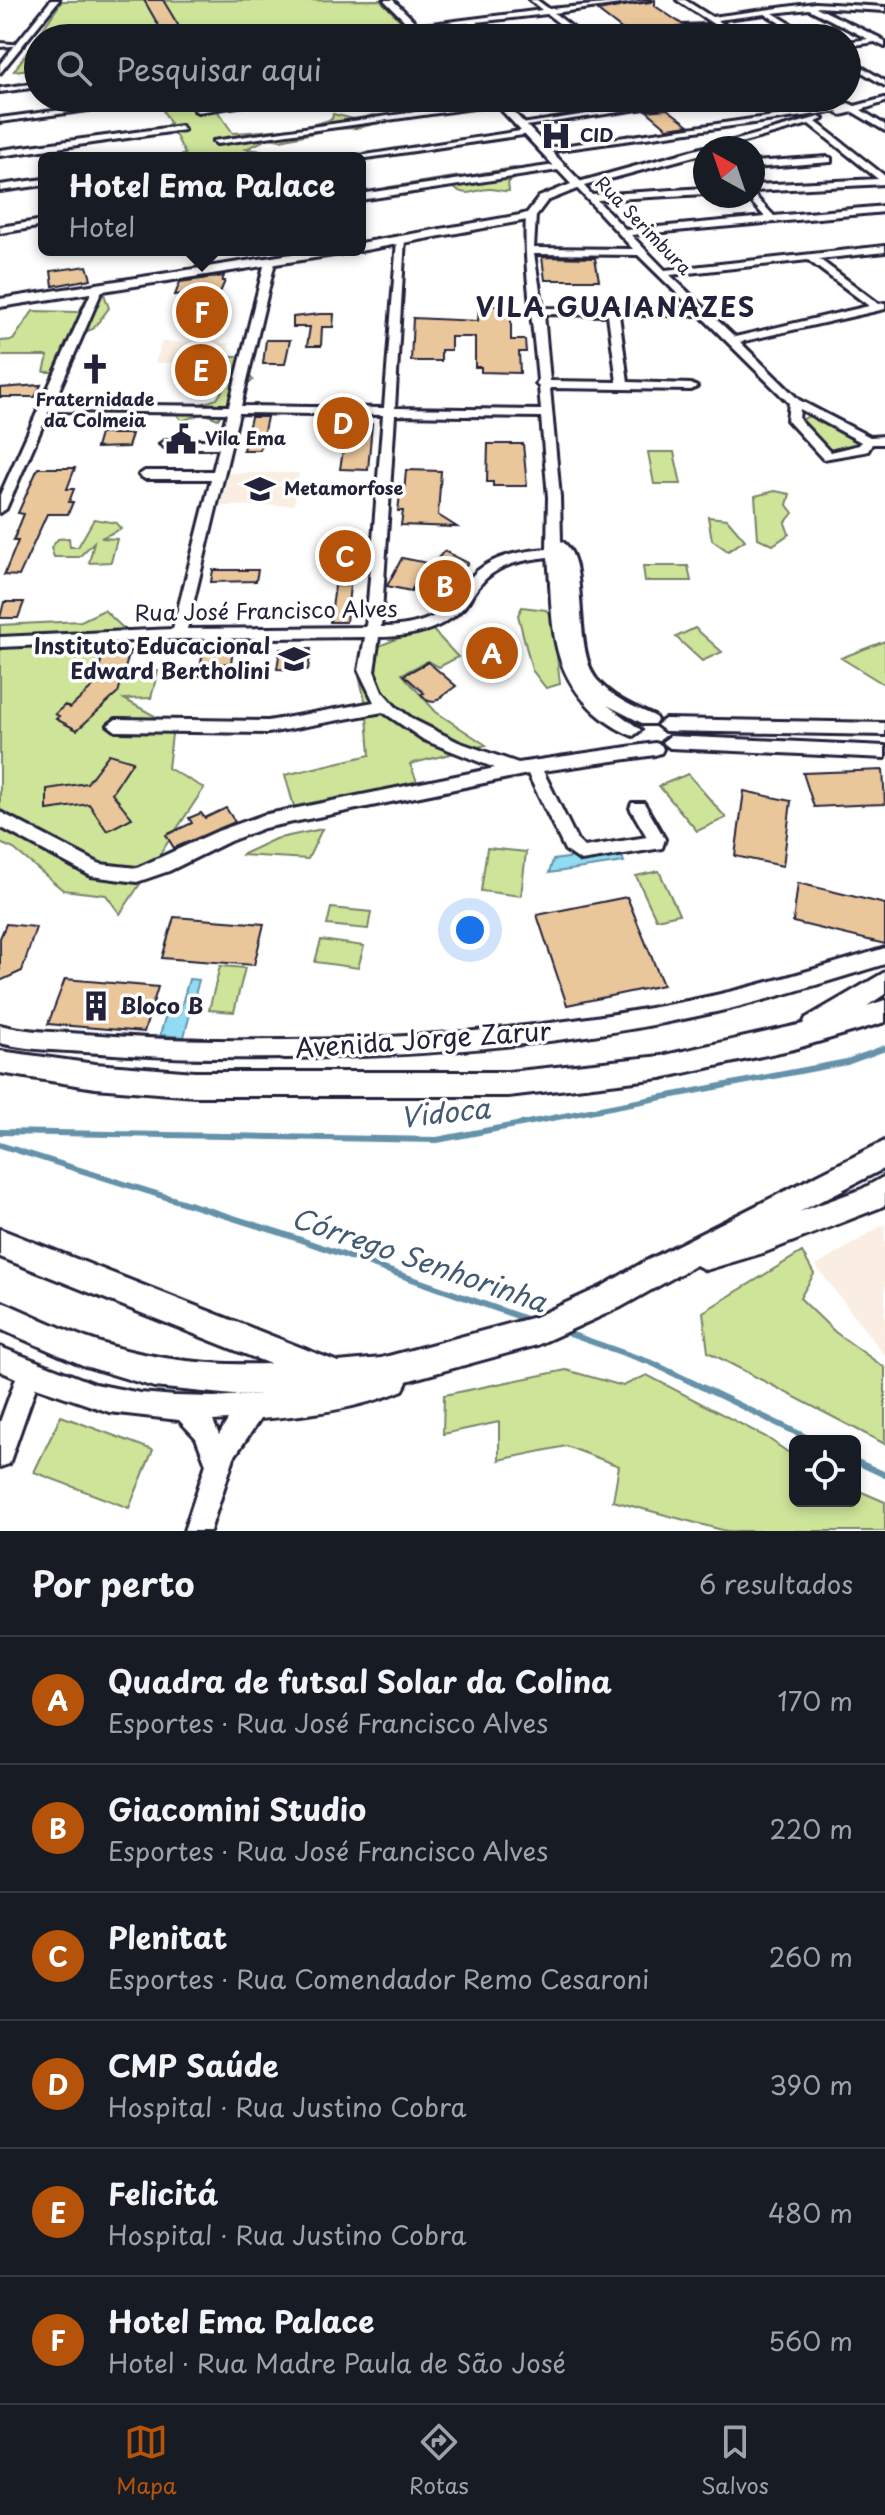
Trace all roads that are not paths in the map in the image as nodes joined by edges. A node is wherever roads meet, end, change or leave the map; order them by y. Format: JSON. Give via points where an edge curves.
{"nodes":[{"id":1,"x":55,"y":0,"type":"edge"},
{"id":2,"x":390,"y":0,"type":"edge"},
{"id":3,"x":533,"y":0,"type":"edge"},
{"id":4,"x":647,"y":0,"type":"edge"},
{"id":5,"x":680,"y":0,"type":"edge"},
{"id":6,"x":805,"y":4,"type":"edge"},
{"id":7,"x":858,"y":8,"type":"junction"},
{"id":8,"x":885,"y":9,"type":"edge"},
{"id":9,"x":548,"y":12,"type":"junction"},
{"id":10,"x":768,"y":13,"type":"junction"},
{"id":11,"x":866,"y":18,"type":"dead end"},
{"id":12,"x":711,"y":19,"type":"junction"},
{"id":13,"x":470,"y":21,"type":"junction"},
{"id":14,"x":36,"y":24,"type":"edge"},
{"id":15,"x":415,"y":24,"type":"edge"},
{"id":16,"x":444,"y":24,"type":"edge"},
{"id":17,"x":474,"y":24,"type":"edge"},
{"id":18,"x":564,"y":24,"type":"edge"},
{"id":19,"x":719,"y":24,"type":"edge"},
{"id":20,"x":786,"y":24,"type":"edge"},
{"id":21,"x":847,"y":24,"type":"edge"},
{"id":22,"x":874,"y":29,"type":"dead end"},
{"id":23,"x":861,"y":31,"type":"edge"},
{"id":24,"x":24,"y":40,"type":"edge"},
{"id":25,"x":882,"y":41,"type":"edge"},
{"id":26,"x":861,"y":43,"type":"edge"},
{"id":27,"x":0,"y":45,"type":"edge"},
{"id":28,"x":20,"y":45,"type":"junction"},
{"id":29,"x":861,"y":69,"type":"edge"},
{"id":30,"x":0,"y":70,"type":"edge"},
{"id":31,"x":885,"y":84,"type":"edge"},
{"id":32,"x":24,"y":87,"type":"edge"},
{"id":33,"x":0,"y":90,"type":"edge"},
{"id":34,"x":885,"y":100,"type":"edge"},
{"id":35,"x":861,"y":106,"type":"edge"},
{"id":36,"x":63,"y":112,"type":"edge"},
{"id":37,"x":424,"y":112,"type":"edge"},
{"id":38,"x":505,"y":112,"type":"edge"},
{"id":39,"x":609,"y":112,"type":"edge"},
{"id":40,"x":820,"y":112,"type":"edge"},
{"id":41,"x":840,"y":112,"type":"edge"},
{"id":42,"x":858,"y":112,"type":"edge"},
{"id":43,"x":686,"y":117,"type":"dead end"},
{"id":44,"x":0,"y":120,"type":"edge"},
{"id":45,"x":811,"y":122,"type":"junction"},
{"id":46,"x":699,"y":127,"type":"junction"},
{"id":47,"x":181,"y":128,"type":"dead end"},
{"id":48,"x":523,"y":129,"type":"junction"},
{"id":49,"x":885,"y":129,"type":"edge"},
{"id":50,"x":707,"y":136,"type":"edge"},
{"id":51,"x":758,"y":136,"type":"edge"},
{"id":52,"x":217,"y":141,"type":"dead end"},
{"id":53,"x":545,"y":149,"type":"junction"},
{"id":54,"x":0,"y":153,"type":"edge"},
{"id":55,"x":693,"y":153,"type":"edge"},
{"id":56,"x":366,"y":155,"type":"edge"},
{"id":57,"x":828,"y":160,"type":"dead end"},
{"id":58,"x":765,"y":164,"type":"edge"},
{"id":59,"x":562,"y":167,"type":"junction"},
{"id":60,"x":885,"y":181,"type":"edge"},
{"id":61,"x":38,"y":183,"type":"edge"},
{"id":62,"x":578,"y":185,"type":"junction"},
{"id":63,"x":765,"y":187,"type":"edge"},
{"id":64,"x":0,"y":188,"type":"edge"},
{"id":65,"x":693,"y":192,"type":"edge"},
{"id":66,"x":366,"y":196,"type":"edge"},
{"id":67,"x":588,"y":198,"type":"junction"},
{"id":68,"x":762,"y":208,"type":"edge"},
{"id":69,"x":885,"y":209,"type":"edge"},
{"id":70,"x":531,"y":215,"type":"junction"},
{"id":71,"x":772,"y":220,"type":"junction"},
{"id":72,"x":38,"y":224,"type":"edge"},
{"id":73,"x":0,"y":230,"type":"edge"},
{"id":74,"x":624,"y":233,"type":"junction"},
{"id":75,"x":402,"y":240,"type":"junction"},
{"id":76,"x":366,"y":246,"type":"edge"},
{"id":77,"x":885,"y":249,"type":"edge"},
{"id":78,"x":529,"y":251,"type":"junction"},
{"id":79,"x":641,"y":252,"type":"junction"},
{"id":80,"x":305,"y":256,"type":"edge"},
{"id":81,"x":809,"y":256,"type":"junction"},
{"id":82,"x":270,"y":262,"type":"junction"},
{"id":83,"x":662,"y":273,"type":"junction"},
{"id":84,"x":98,"y":288,"type":"junction"},
{"id":85,"x":0,"y":303,"type":"edge"},
{"id":86,"x":881,"y":307,"type":"edge"},
{"id":87,"x":538,"y":311,"type":"junction"},
{"id":88,"x":613,"y":311,"type":"junction"},
{"id":89,"x":703,"y":312,"type":"junction"},
{"id":90,"x":732,"y":341,"type":"junction"},
{"id":91,"x":542,"y":384,"type":"junction"},
{"id":92,"x":623,"y":386,"type":"junction"},
{"id":93,"x":691,"y":387,"type":"dead end"},
{"id":94,"x":795,"y":402,"type":"junction"},
{"id":95,"x":46,"y":407,"type":"junction"},
{"id":96,"x":235,"y":410,"type":"junction"},
{"id":97,"x":390,"y":412,"type":"junction"},
{"id":98,"x":545,"y":414,"type":"junction"},
{"id":99,"x":885,"y":440,"type":"edge"},
{"id":100,"x":868,"y":441,"type":"junction"},
{"id":101,"x":166,"y":444,"type":"dead end"},
{"id":102,"x":226,"y":444,"type":"junction"},
{"id":103,"x":145,"y":475,"type":"dead end"},
{"id":104,"x":217,"y":475,"type":"junction"},
{"id":105,"x":0,"y":509,"type":"edge"},
{"id":106,"x":559,"y":548,"type":"junction"},
{"id":107,"x":373,"y":633,"type":"junction"},
{"id":108,"x":179,"y":634,"type":"junction"},
{"id":109,"x":0,"y":642,"type":"edge"},
{"id":110,"x":385,"y":706,"type":"junction"},
{"id":111,"x":657,"y":723,"type":"junction"},
{"id":112,"x":116,"y":725,"type":"dead end"},
{"id":113,"x":885,"y":729,"type":"edge"},
{"id":114,"x":633,"y":733,"type":"junction"},
{"id":115,"x":662,"y":746,"type":"junction"},
{"id":116,"x":885,"y":752,"type":"edge"},
{"id":117,"x":585,"y":759,"type":"junction"},
{"id":118,"x":526,"y":768,"type":"junction"},
{"id":119,"x":638,"y":808,"type":"dead end"},
{"id":120,"x":0,"y":819,"type":"edge"},
{"id":121,"x":885,"y":956,"type":"edge"},
{"id":122,"x":885,"y":982,"type":"edge"},
{"id":123,"x":885,"y":1011,"type":"edge"},
{"id":124,"x":0,"y":1034,"type":"edge"},
{"id":125,"x":794,"y":1038,"type":"junction"},
{"id":126,"x":0,"y":1062,"type":"edge"},
{"id":127,"x":885,"y":1154,"type":"edge"},
{"id":128,"x":885,"y":1189,"type":"edge"},
{"id":129,"x":0,"y":1243,"type":"edge"},
{"id":130,"x":652,"y":1273,"type":"junction"},
{"id":131,"x":0,"y":1315,"type":"edge"},
{"id":132,"x":450,"y":1355,"type":"junction"},
{"id":133,"x":0,"y":1359,"type":"edge"},
{"id":134,"x":30,"y":1372,"type":"junction"},
{"id":135,"x":338,"y":1377,"type":"junction"},
{"id":136,"x":256,"y":1406,"type":"junction"},
{"id":137,"x":185,"y":1409,"type":"junction"},
{"id":138,"x":0,"y":1455,"type":"edge"},
{"id":139,"x":218,"y":1462,"type":"junction"},
{"id":140,"x":197,"y":1531,"type":"edge"}],
"edges":[{"from":1,"to":14,"type":"main road"},
{"from":2,"to":15,"type":"main road"},
{"from":3,"to":9,"type":"street"},
{"from":4,"to":9,"type":"street"},
{"from":5,"to":12,"type":"street"},
{"from":6,"to":7,"type":"street"},
{"from":6,"to":10,"type":"street"},
{"from":6,"to":21,"type":"street"},
{"from":7,"to":8,"type":"street"},
{"from":7,"to":11,"type":"street"},
{"from":9,"to":13,"type":"street"},
{"from":9,"to":18,"type":"street"},
{"from":10,"to":12,"type":"street"},
{"from":10,"to":20,"type":"street"},
{"from":12,"to":19,"type":"street"},
{"from":13,"to":16,"type":"street"},
{"from":13,"to":17,"type":"street"},
{"from":22,"to":25,"type":"street"},
{"from":23,"to":25,"type":"street"},
{"from":24,"to":28,"type":"main road"},
{"from":25,"to":26,"type":"street"},
{"from":27,"to":28,"type":"street"},
{"from":28,"to":30,"type":"main road"},
{"from":29,"to":31,"type":"street"},
{"from":32,"to":33,"type":"street"},
{"from":34,"to":35,"type":"street"},
{"from":36,"to":44,"type":"street"},
{"from":37,"to":52,"type":"street"},
{"from":38,"to":48,"type":"main road"},
{"from":39,"to":48,"type":"street"},
{"from":40,"to":46,"type":"street"},
{"from":41,"to":45,"type":"street"},
{"from":42,"to":49,"type":"street"},
{"from":43,"to":46,"type":"street"},
{"from":45,"to":51,"type":"street"},
{"from":45,"to":60,"type":"street"},
{"from":46,"to":50,"type":"street"},
{"from":46,"to":53,"type":"street"},
{"from":47,"to":54,"type":"street"},
{"from":48,"to":53,"type":"main road"},
{"from":48,"to":56,"type":"street"},
{"from":53,"to":59,"type":"main road"},
{"from":55,"to":62,"type":"street"},
{"from":57,"to":58,"type":"street"},
{"from":59,"to":62,"type":"main road"},
{"from":59,"to":66,"type":"street"},
{"from":60,"to":63,"type":"street"},
{"from":61,"to":64,"type":"street"},
{"from":62,"to":67,"type":"street","name":"Rua Serimbura"},
{"from":62,"to":70,"type":"main road","via":[[543,199]]},
{"from":65,"to":67,"type":"street"},
{"from":67,"to":74,"type":"street","name":"Rua Serimbura"},
{"from":68,"to":71,"type":"street"},
{"from":69,"to":71,"type":"street"},
{"from":70,"to":75,"type":"main road"},
{"from":70,"to":78,"type":"street"},
{"from":71,"to":74,"type":"street"},
{"from":72,"to":73,"type":"street"},
{"from":74,"to":79,"type":"street","name":"Rua Serimbura"},
{"from":75,"to":76,"type":"main road"},
{"from":75,"to":97,"type":"street"},
{"from":77,"to":81,"type":"street"},
{"from":78,"to":79,"type":"street"},
{"from":78,"to":87,"type":"street"},
{"from":79,"to":83,"type":"street","name":"Rua Serimbura"},
{"from":80,"to":82,"type":"main road"},
{"from":81,"to":83,"type":"street"},
{"from":81,"to":86,"type":"street"},
{"from":82,"to":84,"type":"main road"},
{"from":82,"to":96,"type":"street"},
{"from":83,"to":89,"type":"street","name":"Rua Serimbura"},
{"from":84,"to":85,"type":"main road"},
{"from":84,"to":95,"type":"street"},
{"from":86,"to":90,"type":"street"},
{"from":87,"to":88,"type":"street"},
{"from":87,"to":91,"type":"street"},
{"from":88,"to":89,"type":"street"},
{"from":88,"to":92,"type":"street"},
{"from":89,"to":90,"type":"street","name":"Rua Serimbura"},
{"from":90,"to":94,"type":"street","name":"Rua Serimbura"},
{"from":91,"to":92,"type":"street"},
{"from":91,"to":98,"type":"street"},
{"from":92,"to":93,"type":"street"},
{"from":94,"to":100,"type":"street","name":"Rua Serimbura"},
{"from":94,"to":100,"type":"street","via":[[793,420],[827,456],[864,448]]},
{"from":95,"to":96,"type":"street"},
{"from":95,"to":105,"type":"street"},
{"from":96,"to":97,"type":"street"},
{"from":96,"to":102,"type":"street"},
{"from":97,"to":98,"type":"street"},
{"from":97,"to":107,"type":"street"},
{"from":98,"to":106,"type":"street"},
{"from":99,"to":100,"type":"street"},
{"from":101,"to":102,"type":"street"},
{"from":102,"to":104,"type":"street"},
{"from":103,"to":104,"type":"street"},
{"from":104,"to":108,"type":"street"},
{"from":106,"to":107,"type":"street","name":"Rua José Francisco Alves","via":[[495,566],[475,581],[455,608],[429,624]]},
{"from":106,"to":111,"type":"street","via":[[571,575],[575,652],[581,668],[611,701]]},
{"from":106,"to":114,"type":"street","via":[[566,664],[596,705]]},
{"from":107,"to":108,"type":"street","name":"Rua José Francisco Alves"},
{"from":107,"to":110,"type":"street","via":[[367,675]]},
{"from":108,"to":109,"type":"street","name":"Rua José Francisco Alves"},
{"from":110,"to":112,"type":"street","via":[[268,727]]},
{"from":110,"to":118,"type":"street","via":[[422,734]]},
{"from":111,"to":113,"type":"street"},
{"from":111,"to":114,"type":"street","via":[[638,724]]},
{"from":111,"to":115,"type":"street","via":[[671,733]]},
{"from":114,"to":115,"type":"street","via":[[645,747]]},
{"from":114,"to":117,"type":"street","via":[[617,749]]},
{"from":115,"to":116,"type":"street"},
{"from":115,"to":117,"type":"street"},
{"from":117,"to":118,"type":"street"},
{"from":118,"to":119,"type":"street","via":[[581,854],[656,843]]},
{"from":118,"to":120,"type":"street","via":[[263,822],[137,875],[97,871]]},
{"from":121,"to":124,"type":"street","name":"Avenida Jorge Zarur","via":[[704,1007],[456,1044],[251,1051]]},
{"from":122,"to":125,"type":"main road"},
{"from":123,"to":125,"type":"main road","name":"Avenida Jorge Zarur"},
{"from":125,"to":126,"type":"main road","name":"Avenida Jorge Zarur","via":[[661,1067],[508,1084],[195,1084]]},
{"from":127,"to":130,"type":"main road"},
{"from":128,"to":130,"type":"main road","via":[[763,1239]]},
{"from":129,"to":135,"type":"main road"},
{"from":130,"to":132,"type":"main road","via":[[537,1331]]},
{"from":131,"to":135,"type":"main road","via":[[85,1352],[154,1372],[233,1380]]},
{"from":132,"to":135,"type":"main road","via":[[381,1373]]},
{"from":132,"to":136,"type":"street","via":[[369,1391]]},
{"from":133,"to":134,"type":"street"},
{"from":134,"to":137,"type":"street","via":[[111,1401]]},
{"from":134,"to":138,"type":"street"},
{"from":136,"to":137,"type":"street"},
{"from":136,"to":139,"type":"street"},
{"from":137,"to":139,"type":"street","via":[[205,1430]]},
{"from":139,"to":140,"type":"street"}]}
